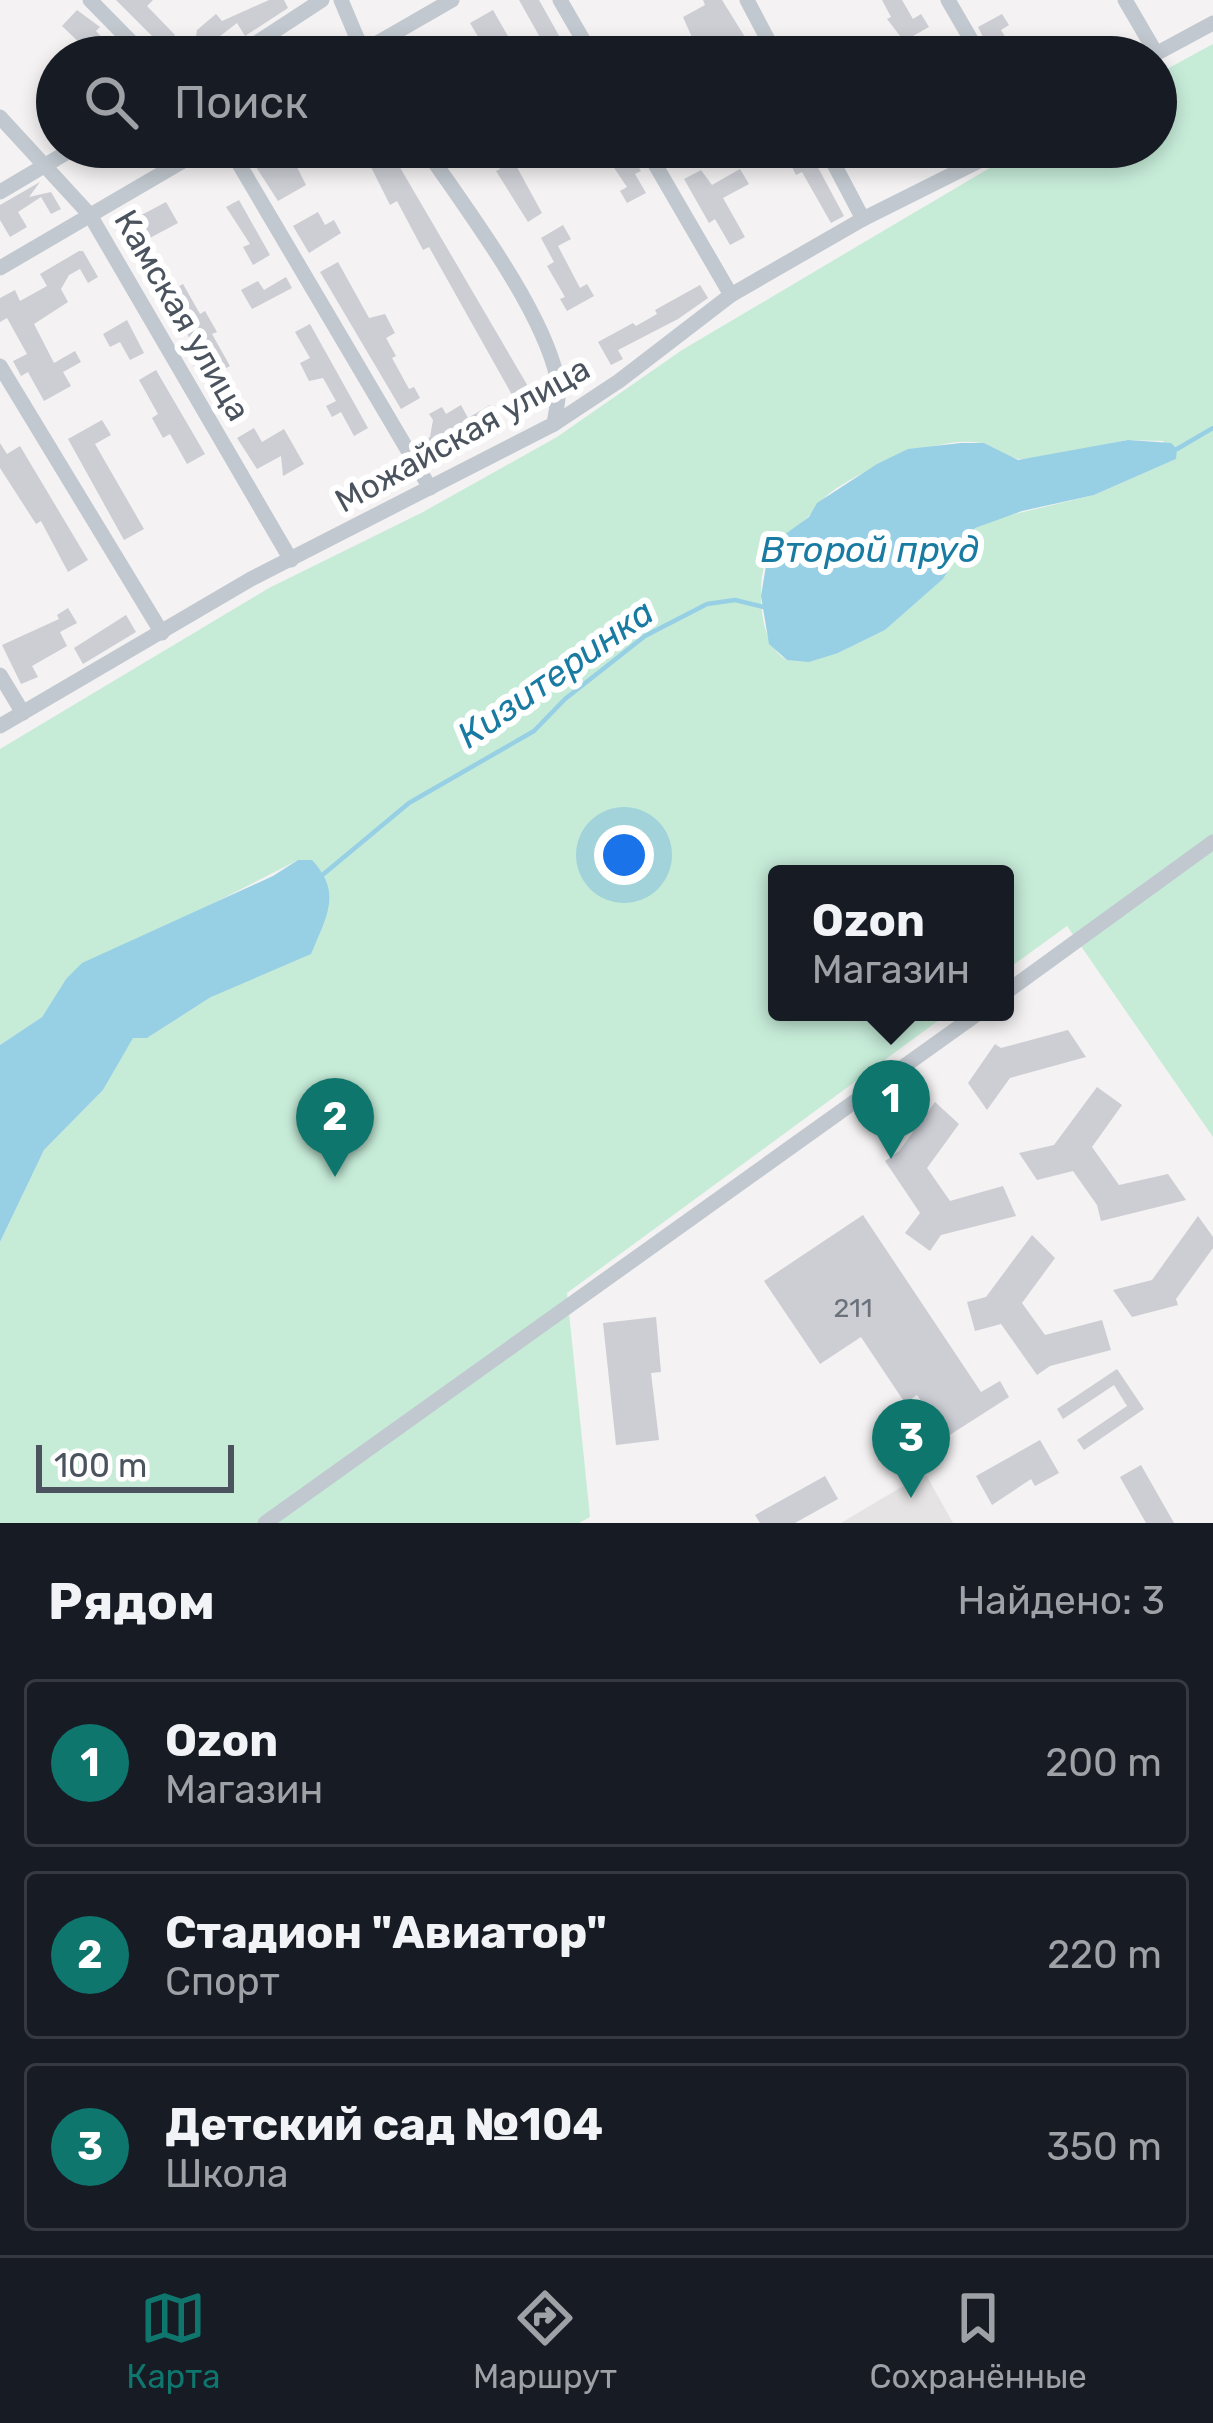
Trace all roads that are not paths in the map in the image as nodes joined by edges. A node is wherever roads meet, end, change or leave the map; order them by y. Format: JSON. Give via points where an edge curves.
{"nodes":[{"id":1,"x":90,"y":0,"type":"edge"},
{"id":2,"x":322,"y":0,"type":"edge"},
{"id":3,"x":452,"y":0,"type":"edge"},
{"id":4,"x":560,"y":0,"type":"edge"},
{"id":5,"x":747,"y":0,"type":"edge"},
{"id":6,"x":948,"y":0,"type":"edge"},
{"id":7,"x":1125,"y":0,"type":"edge"},
{"id":8,"x":343,"y":1,"type":"edge"},
{"id":9,"x":1213,"y":23,"type":"edge"},
{"id":10,"x":125,"y":36,"type":"edge"},
{"id":11,"x":267,"y":36,"type":"edge"},
{"id":12,"x":355,"y":36,"type":"edge"},
{"id":13,"x":392,"y":36,"type":"edge"},
{"id":14,"x":581,"y":36,"type":"edge"},
{"id":15,"x":766,"y":36,"type":"edge"},
{"id":16,"x":969,"y":36,"type":"edge"},
{"id":17,"x":1143,"y":36,"type":"edge"},
{"id":18,"x":1177,"y":42,"type":"edge"},
{"id":19,"x":0,"y":117,"type":"edge"},
{"id":20,"x":36,"y":154,"type":"edge"},
{"id":21,"x":42,"y":168,"type":"edge"},
{"id":22,"x":50,"y":168,"type":"edge"},
{"id":23,"x":171,"y":168,"type":"edge"},
{"id":24,"x":241,"y":168,"type":"edge"},
{"id":25,"x":438,"y":168,"type":"edge"},
{"id":26,"x":657,"y":168,"type":"edge"},
{"id":27,"x":836,"y":168,"type":"edge"},
{"id":28,"x":965,"y":168,"type":"edge"},
{"id":29,"x":0,"y":192,"type":"edge"},
{"id":30,"x":90,"y":215,"type":"junction"},
{"id":31,"x":863,"y":219,"type":"junction"},
{"id":32,"x":0,"y":268,"type":"edge"},
{"id":33,"x":731,"y":295,"type":"junction"},
{"id":34,"x":0,"y":366,"type":"edge"},
{"id":35,"x":554,"y":424,"type":"junction"},
{"id":36,"x":430,"y":488,"type":"junction"},
{"id":37,"x":291,"y":560,"type":"junction"},
{"id":38,"x":162,"y":633,"type":"junction"},
{"id":39,"x":0,"y":675,"type":"edge"},
{"id":40,"x":23,"y":713,"type":"junction"},
{"id":41,"x":0,"y":726,"type":"edge"},
{"id":42,"x":1213,"y":842,"type":"edge"},
{"id":43,"x":1014,"y":986,"type":"edge"},
{"id":44,"x":967,"y":1021,"type":"edge"},
{"id":45,"x":265,"y":1523,"type":"edge"}],
"edges":[{"from":1,"to":10,"type":"street"},
{"from":2,"to":11,"type":"street"},
{"from":3,"to":13,"type":"street"},
{"from":4,"to":14,"type":"street"},
{"from":5,"to":15,"type":"street"},
{"from":6,"to":16,"type":"street"},
{"from":7,"to":17,"type":"street"},
{"from":8,"to":12,"type":"street"},
{"from":9,"to":18,"type":"street"},
{"from":19,"to":20,"type":"street","name":"Камская улица"},
{"from":21,"to":29,"type":"street"},
{"from":22,"to":30,"type":"street","name":"Камская улица"},
{"from":23,"to":30,"type":"street"},
{"from":24,"to":36,"type":"street"},
{"from":25,"to":35,"type":"street","via":[[543,338],[559,390]]},
{"from":26,"to":33,"type":"street"},
{"from":27,"to":31,"type":"street"},
{"from":28,"to":31,"type":"street","name":"Можайская улица"},
{"from":30,"to":32,"type":"street"},
{"from":30,"to":37,"type":"street","name":"Камская улица"},
{"from":31,"to":33,"type":"street","name":"Можайская улица"},
{"from":33,"to":35,"type":"street","name":"Можайская улица"},
{"from":34,"to":38,"type":"street"},
{"from":35,"to":36,"type":"street","name":"Можайская улица"},
{"from":36,"to":37,"type":"street","name":"Можайская улица"},
{"from":37,"to":38,"type":"street","name":"Можайская улица"},
{"from":38,"to":40,"type":"street","name":"Можайская улица"},
{"from":39,"to":40,"type":"street"},
{"from":40,"to":41,"type":"street","name":"Можайская улица"},
{"from":42,"to":43,"type":"street"},
{"from":44,"to":45,"type":"street"}]}
